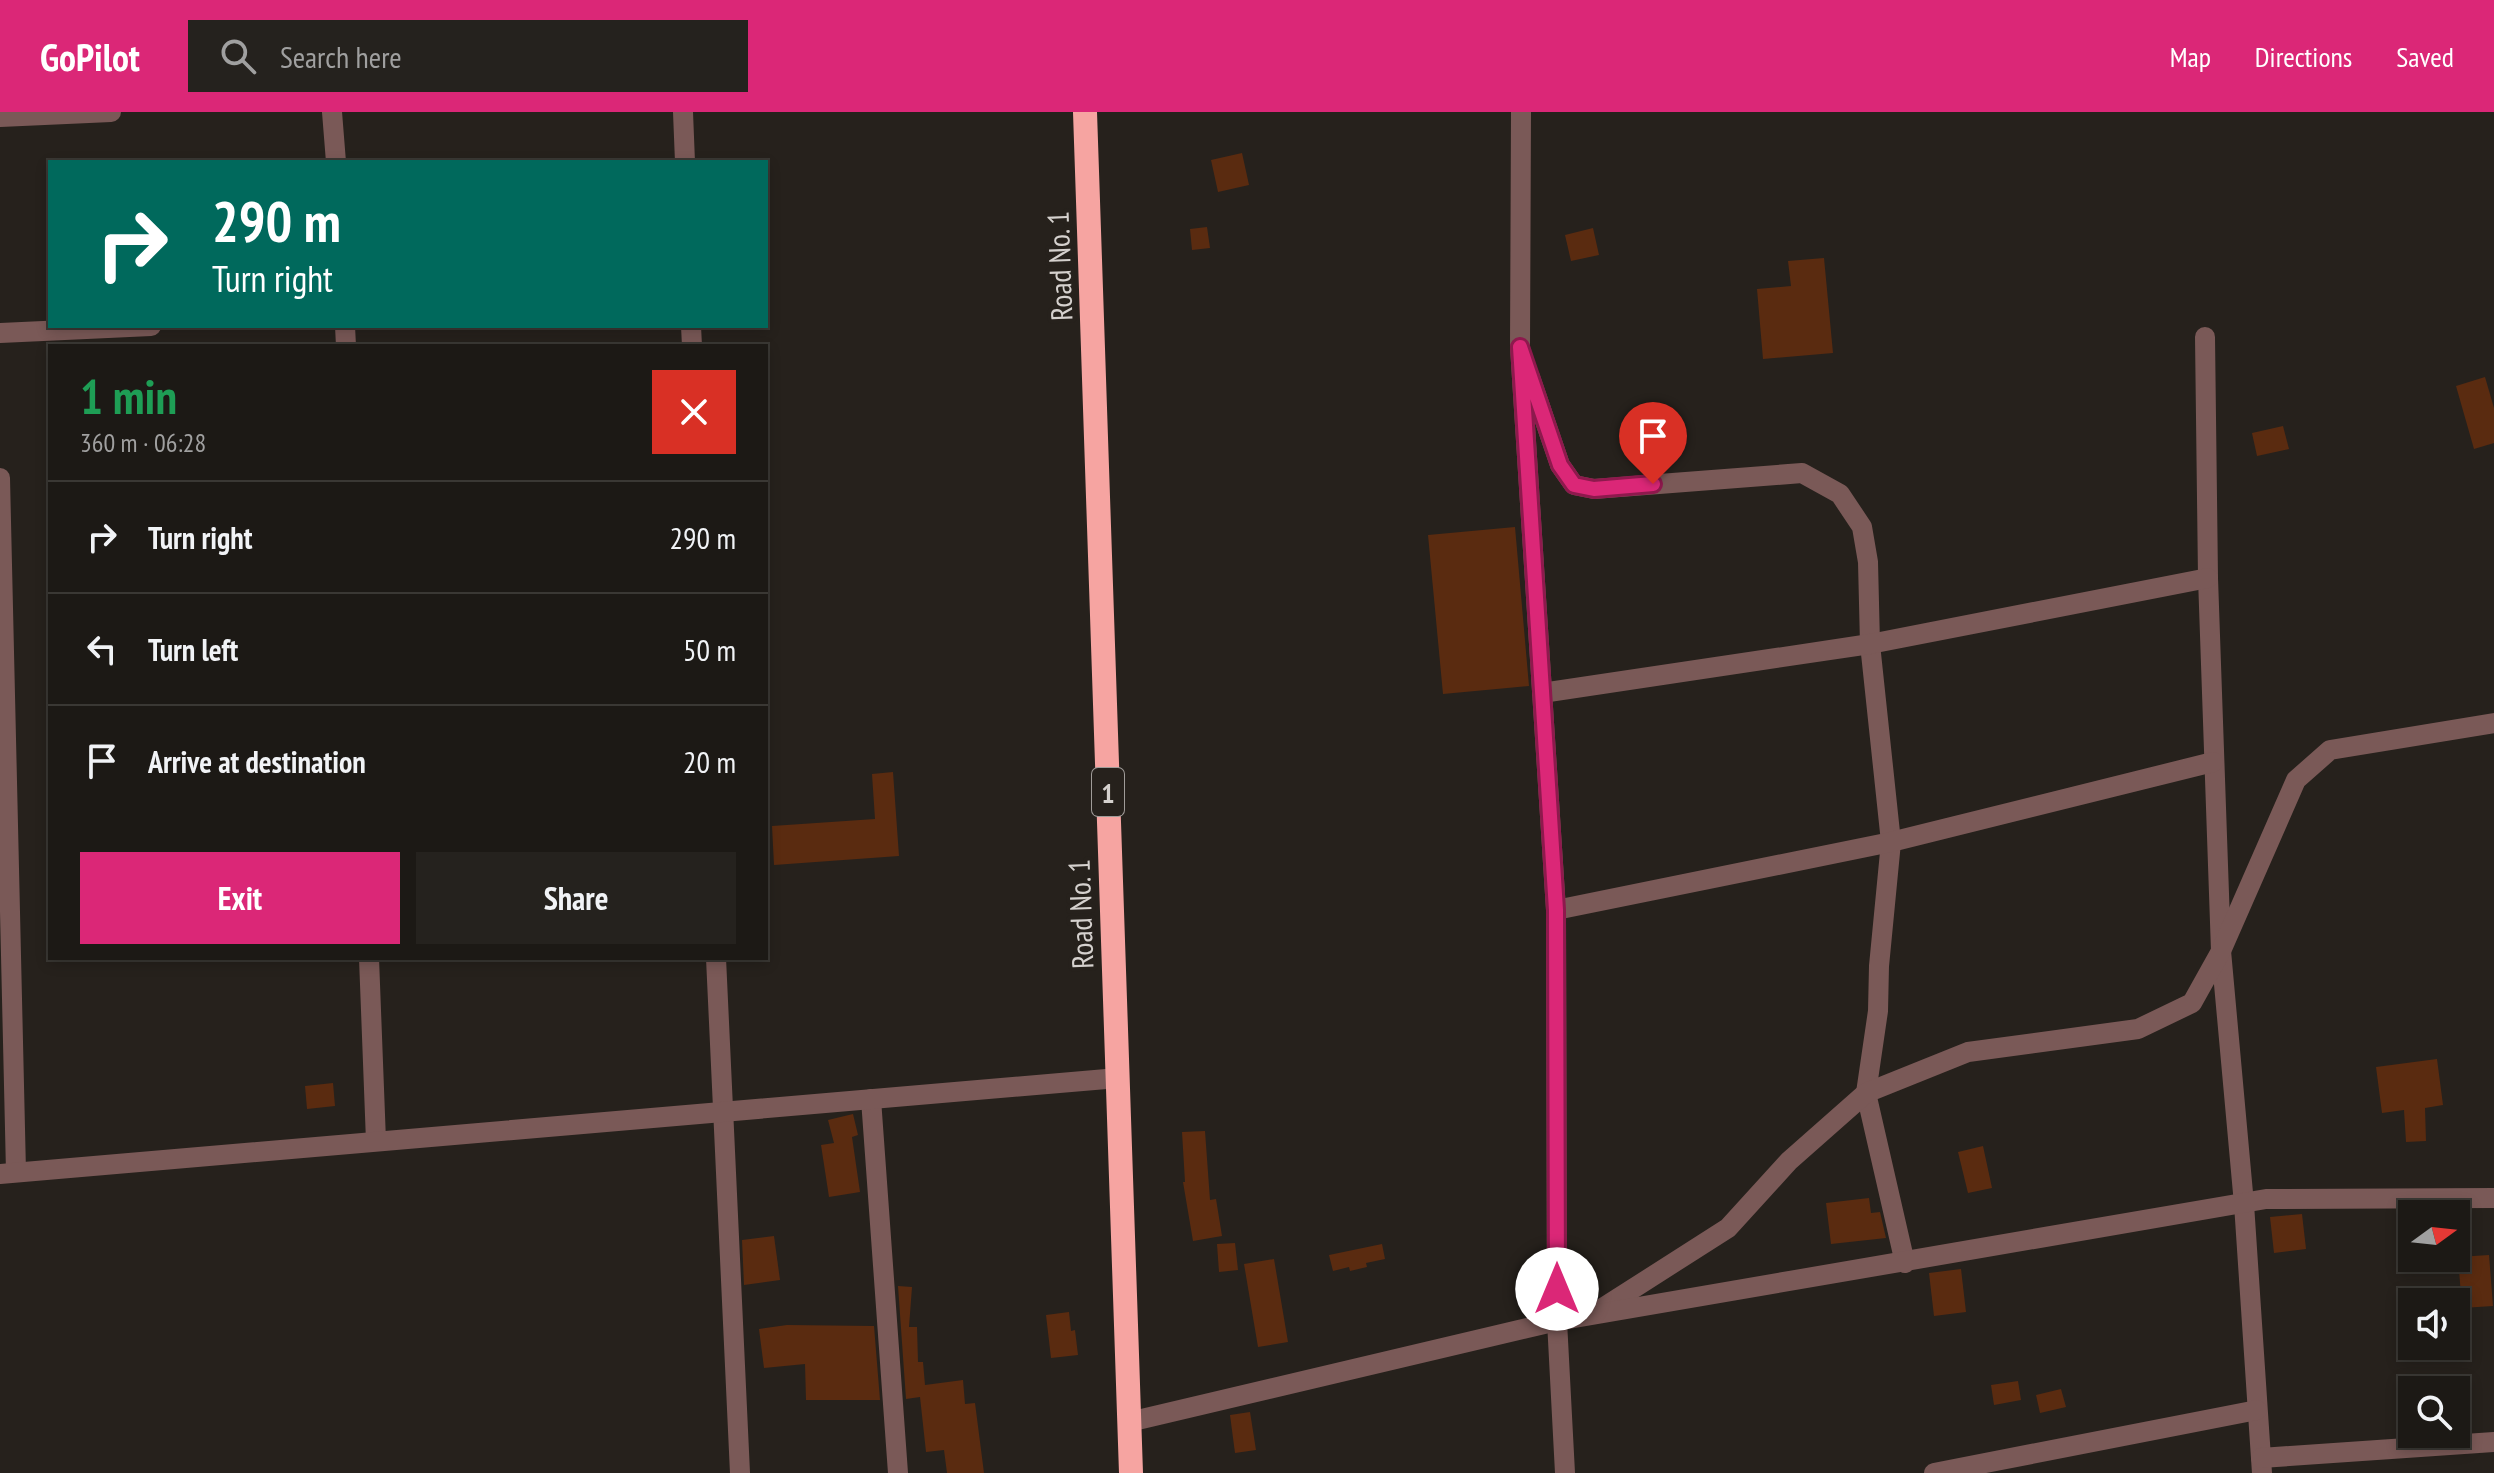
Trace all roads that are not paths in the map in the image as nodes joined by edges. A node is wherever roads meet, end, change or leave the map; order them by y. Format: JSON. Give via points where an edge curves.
{"nodes":[{"id":1,"x":111,"y":112,"type":"edge"},
{"id":2,"x":332,"y":112,"type":"edge"},
{"id":3,"x":683,"y":112,"type":"edge"},
{"id":4,"x":1085,"y":112,"type":"edge"},
{"id":5,"x":1521,"y":112,"type":"edge"},
{"id":6,"x":0,"y":117,"type":"edge"},
{"id":7,"x":336,"y":160,"type":"edge"},
{"id":8,"x":685,"y":160,"type":"edge"},
{"id":9,"x":108,"y":328,"type":"edge"},
{"id":10,"x":0,"y":333,"type":"edge"},
{"id":11,"x":2205,"y":337,"type":"dead end"},
{"id":12,"x":1520,"y":347,"type":"junction"},
{"id":13,"x":0,"y":478,"type":"edge"},
{"id":14,"x":2208,"y":578,"type":"junction"},
{"id":15,"x":1870,"y":644,"type":"junction"},
{"id":16,"x":1542,"y":693,"type":"junction"},
{"id":17,"x":2494,"y":723,"type":"edge"},
{"id":18,"x":2213,"y":762,"type":"junction"},
{"id":19,"x":1891,"y":842,"type":"junction"},
{"id":20,"x":1556,"y":910,"type":"junction"},
{"id":21,"x":2221,"y":951,"type":"junction"},
{"id":22,"x":369,"y":960,"type":"edge"},
{"id":23,"x":716,"y":960,"type":"edge"},
{"id":24,"x":1118,"y":1078,"type":"junction"},
{"id":25,"x":1866,"y":1093,"type":"junction"},
{"id":26,"x":871,"y":1099,"type":"junction"},
{"id":27,"x":722,"y":1112,"type":"junction"},
{"id":28,"x":376,"y":1141,"type":"junction"},
{"id":29,"x":8,"y":1173,"type":"edge"},
{"id":30,"x":2494,"y":1198,"type":"edge"},
{"id":31,"x":2244,"y":1204,"type":"junction"},
{"id":32,"x":1905,"y":1263,"type":"junction"},
{"id":33,"x":1592,"y":1315,"type":"junction"},
{"id":34,"x":1557,"y":1321,"type":"junction"},
{"id":35,"x":2257,"y":1410,"type":"junction"},
{"id":36,"x":1129,"y":1422,"type":"junction"},
{"id":37,"x":2494,"y":1442,"type":"edge"},
{"id":38,"x":2261,"y":1466,"type":"edge"},
{"id":39,"x":740,"y":1473,"type":"edge"},
{"id":40,"x":898,"y":1473,"type":"edge"},
{"id":41,"x":1131,"y":1473,"type":"edge"},
{"id":42,"x":1565,"y":1473,"type":"edge"},
{"id":43,"x":1934,"y":1473,"type":"edge"}],
"edges":[{"from":1,"to":6,"type":"street"},
{"from":2,"to":7,"type":"street"},
{"from":3,"to":8,"type":"street"},
{"from":4,"to":24,"type":"highway","name":"Road No. 1","number":"1"},
{"from":5,"to":12,"type":"street"},
{"from":9,"to":10,"type":"street"},
{"from":11,"to":14,"type":"street"},
{"from":12,"to":15,"type":"street","via":[[1560,465],[1574,485],[1594,489],[1802,473],[1840,494],[1862,527]]},
{"from":12,"to":16,"type":"street"},
{"from":13,"to":29,"type":"street"},
{"from":14,"to":15,"type":"street"},
{"from":14,"to":18,"type":"street"},
{"from":15,"to":16,"type":"street"},
{"from":15,"to":19,"type":"street"},
{"from":16,"to":20,"type":"street"},
{"from":17,"to":21,"type":"street","via":[[2330,750],[2296,780]]},
{"from":18,"to":19,"type":"street"},
{"from":18,"to":21,"type":"street"},
{"from":19,"to":20,"type":"street"},
{"from":19,"to":25,"type":"street"},
{"from":20,"to":34,"type":"street"},
{"from":21,"to":25,"type":"street","via":[[2192,1003],[2138,1029],[1968,1052]]},
{"from":21,"to":31,"type":"street"},
{"from":22,"to":28,"type":"street"},
{"from":23,"to":27,"type":"street"},
{"from":24,"to":26,"type":"street"},
{"from":24,"to":36,"type":"highway","name":"Road No. 1","number":"1"},
{"from":25,"to":32,"type":"street"},
{"from":25,"to":33,"type":"street","via":[[1789,1161],[1728,1228]]},
{"from":26,"to":27,"type":"street"},
{"from":26,"to":40,"type":"street"},
{"from":27,"to":28,"type":"street"},
{"from":27,"to":39,"type":"street"},
{"from":28,"to":29,"type":"street"},
{"from":30,"to":31,"type":"street","via":[[2266,1199]]},
{"from":31,"to":32,"type":"street"},
{"from":31,"to":35,"type":"street"},
{"from":32,"to":33,"type":"street"},
{"from":33,"to":34,"type":"street"},
{"from":34,"to":36,"type":"street"},
{"from":34,"to":42,"type":"street"},
{"from":35,"to":38,"type":"street"},
{"from":35,"to":43,"type":"street"},
{"from":36,"to":41,"type":"highway","name":"Road No. 1","number":"1"},
{"from":37,"to":38,"type":"street"}]}
